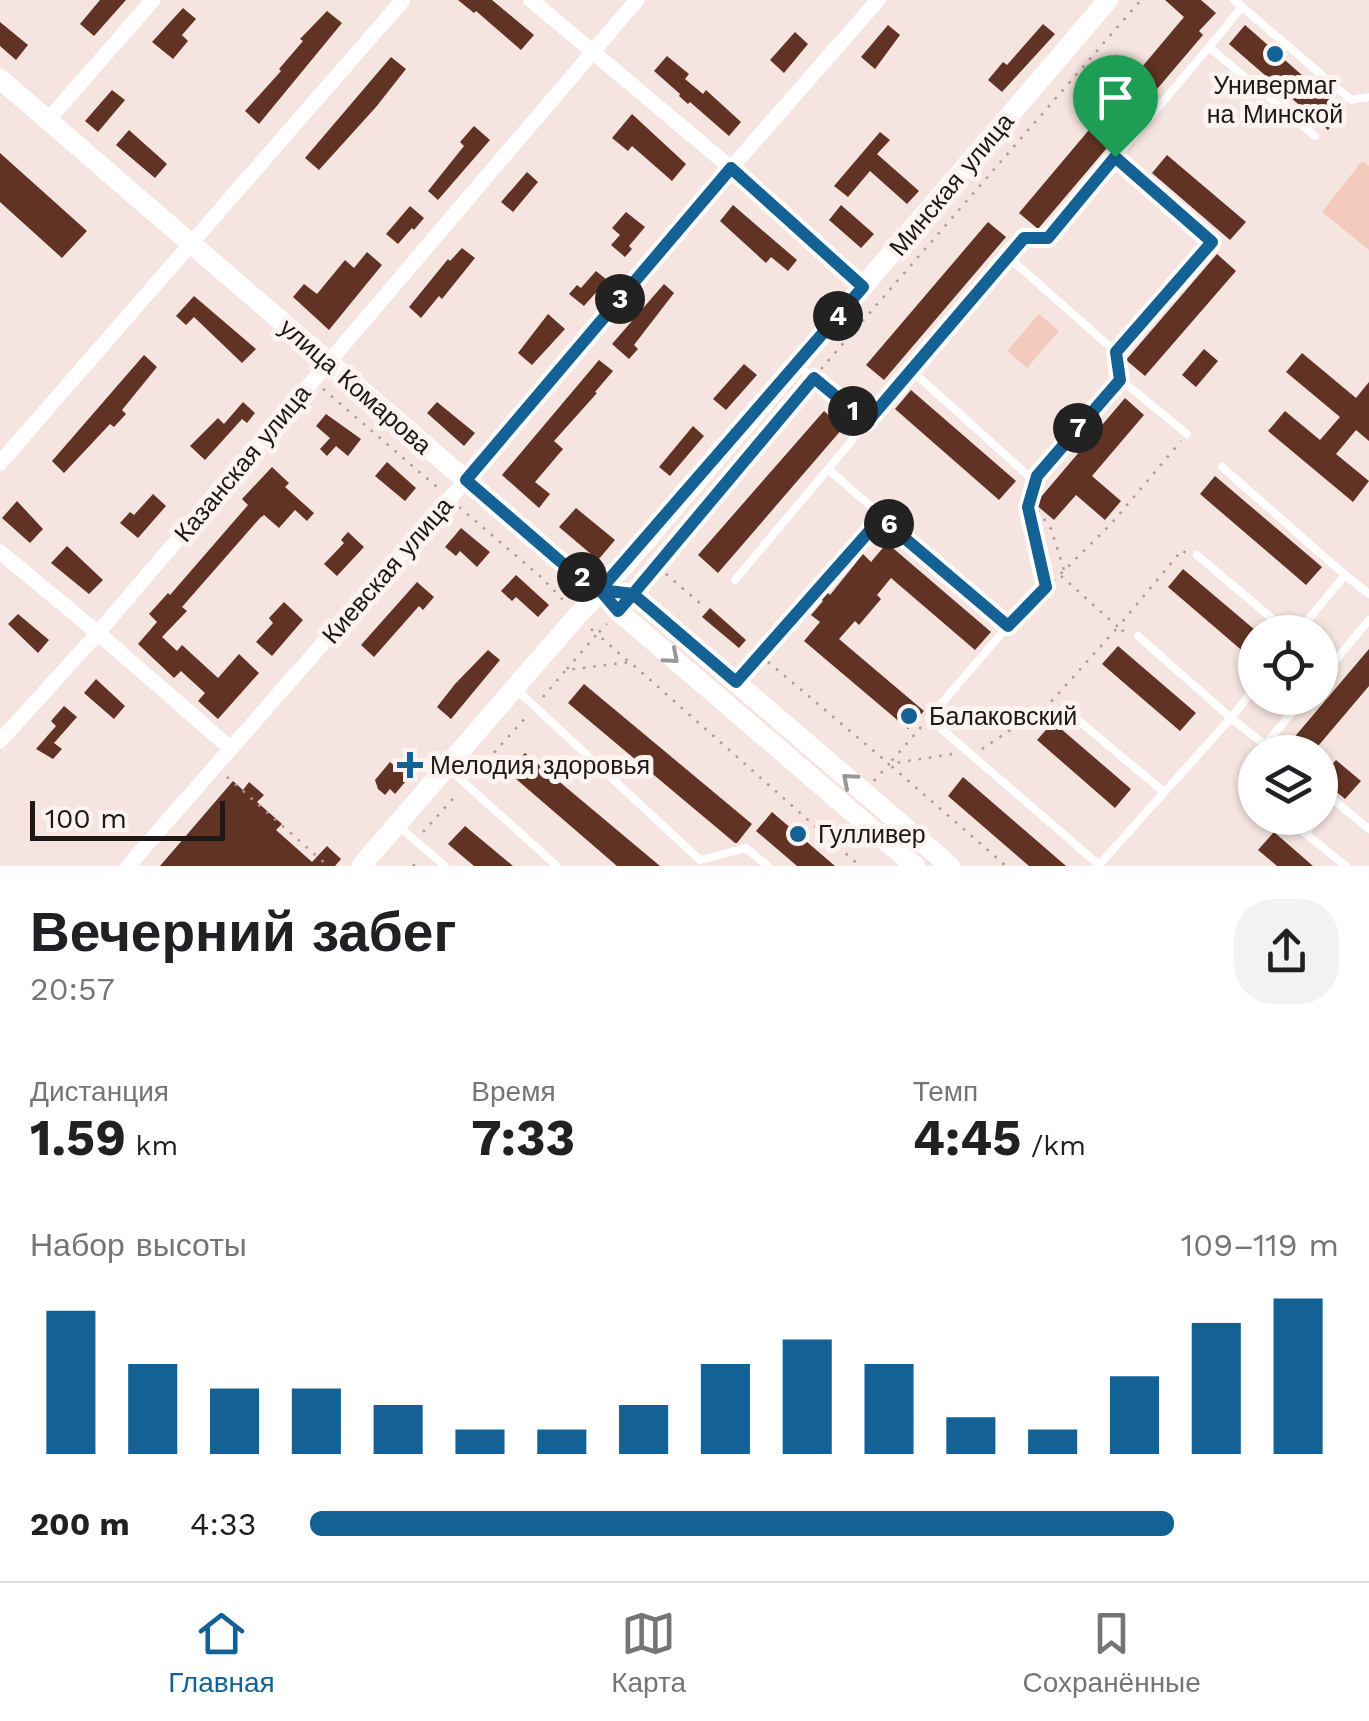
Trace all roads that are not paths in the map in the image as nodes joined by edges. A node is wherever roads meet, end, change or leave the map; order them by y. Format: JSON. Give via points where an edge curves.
{"nodes":[{"id":1,"x":154,"y":0,"type":"edge"},
{"id":2,"x":404,"y":0,"type":"edge"},
{"id":3,"x":531,"y":0,"type":"edge"},
{"id":4,"x":637,"y":0,"type":"edge"},
{"id":5,"x":878,"y":0,"type":"edge"},
{"id":6,"x":1108,"y":0,"type":"edge"},
{"id":7,"x":1234,"y":0,"type":"edge"},
{"id":8,"x":1242,"y":7,"type":"junction"},
{"id":9,"x":1210,"y":47,"type":"junction"},
{"id":10,"x":592,"y":51,"type":"junction"},
{"id":11,"x":0,"y":79,"type":"edge"},
{"id":12,"x":1369,"y":97,"type":"edge"},
{"id":13,"x":48,"y":120,"type":"junction"},
{"id":14,"x":1315,"y":136,"type":"dead end"},
{"id":15,"x":1115,"y":157,"type":"junction"},
{"id":16,"x":731,"y":168,"type":"junction"},
{"id":17,"x":191,"y":243,"type":"junction"},
{"id":18,"x":1008,"y":257,"type":"junction"},
{"id":19,"x":863,"y":287,"type":"junction"},
{"id":20,"x":1116,"y":352,"type":"junction"},
{"id":21,"x":328,"y":361,"type":"junction"},
{"id":22,"x":796,"y":364,"type":"junction"},
{"id":23,"x":1120,"y":380,"type":"junction"},
{"id":24,"x":1187,"y":434,"type":"road end"},
{"id":25,"x":0,"y":463,"type":"edge"},
{"id":26,"x":1222,"y":467,"type":"dead end"},
{"id":27,"x":828,"y":470,"type":"junction"},
{"id":28,"x":466,"y":480,"type":"junction"},
{"id":29,"x":881,"y":518,"type":"junction"},
{"id":30,"x":0,"y":552,"type":"edge"},
{"id":31,"x":1197,"y":555,"type":"road end"},
{"id":32,"x":1345,"y":575,"type":"junction"},
{"id":33,"x":734,"y":580,"type":"dead end"},
{"id":34,"x":600,"y":590,"type":"junction"},
{"id":35,"x":1369,"y":594,"type":"edge"},
{"id":36,"x":1268,"y":615,"type":"edge"},
{"id":37,"x":1312,"y":615,"type":"edge"},
{"id":38,"x":1369,"y":620,"type":"edge"},
{"id":39,"x":98,"y":633,"type":"junction"},
{"id":40,"x":1138,"y":636,"type":"road end"},
{"id":41,"x":1338,"y":657,"type":"edge"},
{"id":42,"x":736,"y":682,"type":"junction"},
{"id":43,"x":515,"y":688,"type":"junction"},
{"id":44,"x":1238,"y":709,"type":"edge"},
{"id":45,"x":1066,"y":710,"type":"dead end"},
{"id":46,"x":1290,"y":715,"type":"edge"},
{"id":47,"x":1231,"y":718,"type":"junction"},
{"id":48,"x":1252,"y":735,"type":"edge"},
{"id":49,"x":1273,"y":735,"type":"edge"},
{"id":50,"x":0,"y":741,"type":"edge"},
{"id":51,"x":230,"y":748,"type":"junction"},
{"id":52,"x":447,"y":767,"type":"junction"},
{"id":53,"x":1164,"y":792,"type":"junction"},
{"id":54,"x":1338,"y":803,"type":"edge"},
{"id":55,"x":397,"y":824,"type":"junction"},
{"id":56,"x":1369,"y":828,"type":"edge"},
{"id":57,"x":1307,"y":835,"type":"edge"},
{"id":58,"x":1099,"y":865,"type":"edge"},
{"id":59,"x":128,"y":866,"type":"edge"},
{"id":60,"x":361,"y":866,"type":"edge"},
{"id":61,"x":445,"y":866,"type":"edge"},
{"id":62,"x":557,"y":866,"type":"edge"},
{"id":63,"x":768,"y":866,"type":"edge"},
{"id":64,"x":916,"y":866,"type":"edge"},
{"id":65,"x":950,"y":866,"type":"edge"},
{"id":66,"x":1346,"y":866,"type":"edge"}],
"edges":[{"from":1,"to":13,"type":"street"},
{"from":2,"to":17,"type":"street"},
{"from":3,"to":10,"type":"street"},
{"from":4,"to":10,"type":"street","name":"Казанская улица"},
{"from":5,"to":16,"type":"street","name":"Киевская улица"},
{"from":6,"to":19,"type":"main road","name":"Минская улица"},
{"from":7,"to":8,"type":"lane"},
{"from":8,"to":9,"type":"lane"},
{"from":8,"to":12,"type":"lane","via":[[1351,100]]},
{"from":9,"to":14,"type":"lane"},
{"from":9,"to":15,"type":"lane"},
{"from":10,"to":16,"type":"street"},
{"from":10,"to":21,"type":"street","name":"Казанская улица"},
{"from":11,"to":13,"type":"main road","name":"улица Комарова"},
{"from":13,"to":17,"type":"main road","name":"улица Комарова"},
{"from":15,"to":18,"type":"lane","via":[[1048,238],[1024,238]]},
{"from":15,"to":20,"type":"lane","via":[[1212,242]]},
{"from":16,"to":19,"type":"street"},
{"from":16,"to":28,"type":"street","name":"Киевская улица"},
{"from":17,"to":21,"type":"main road","name":"улица Комарова"},
{"from":17,"to":25,"type":"street"},
{"from":18,"to":20,"type":"lane"},
{"from":18,"to":23,"type":"lane","via":[[912,371],[1033,480]]},
{"from":19,"to":22,"type":"main road","name":"Минская улица"},
{"from":20,"to":23,"type":"lane"},
{"from":21,"to":28,"type":"main road","name":"улица Комарова"},
{"from":21,"to":39,"type":"street","name":"Казанская улица"},
{"from":22,"to":27,"type":"lane","via":[[867,422]]},
{"from":22,"to":34,"type":"main road","name":"Минская улица"},
{"from":23,"to":24,"type":"lane"},
{"from":26,"to":32,"type":"lane"},
{"from":27,"to":29,"type":"lane"},
{"from":27,"to":33,"type":"lane"},
{"from":28,"to":34,"type":"main road","name":"улица Комарова"},
{"from":28,"to":51,"type":"street","name":"Киевская улица"},
{"from":29,"to":42,"type":"lane"},
{"from":29,"to":58,"type":"lane","via":[[1008,626],[929,718]]},
{"from":30,"to":39,"type":"street"},
{"from":31,"to":36,"type":"lane"},
{"from":32,"to":35,"type":"lane"},
{"from":32,"to":37,"type":"lane"},
{"from":34,"to":42,"type":"main road","name":"улица Комарова","via":[[633,594]]},
{"from":34,"to":43,"type":"main road","name":"Минская улица"},
{"from":34,"to":64,"type":"main road","one_way":true},
{"from":38,"to":41,"type":"lane"},
{"from":39,"to":50,"type":"street","name":"Казанская улица"},
{"from":39,"to":51,"type":"street"},
{"from":40,"to":47,"type":"lane"},
{"from":65,"to":42,"type":"main road","one_way":true},
{"from":43,"to":52,"type":"main road","name":"Минская улица"},
{"from":43,"to":63,"type":"lane","via":[[700,860],[746,848]]},
{"from":44,"to":47,"type":"lane"},
{"from":45,"to":53,"type":"lane"},
{"from":46,"to":49,"type":"lane"},
{"from":47,"to":48,"type":"lane"},
{"from":47,"to":53,"type":"lane"},
{"from":51,"to":59,"type":"street","name":"Киевская улица"},
{"from":52,"to":55,"type":"main road","name":"Минская улица"},
{"from":52,"to":62,"type":"lane"},
{"from":53,"to":58,"type":"lane"},
{"from":54,"to":56,"type":"lane"},
{"from":55,"to":60,"type":"main road","name":"Минская улица"},
{"from":55,"to":61,"type":"lane"},
{"from":57,"to":66,"type":"lane"}]}
